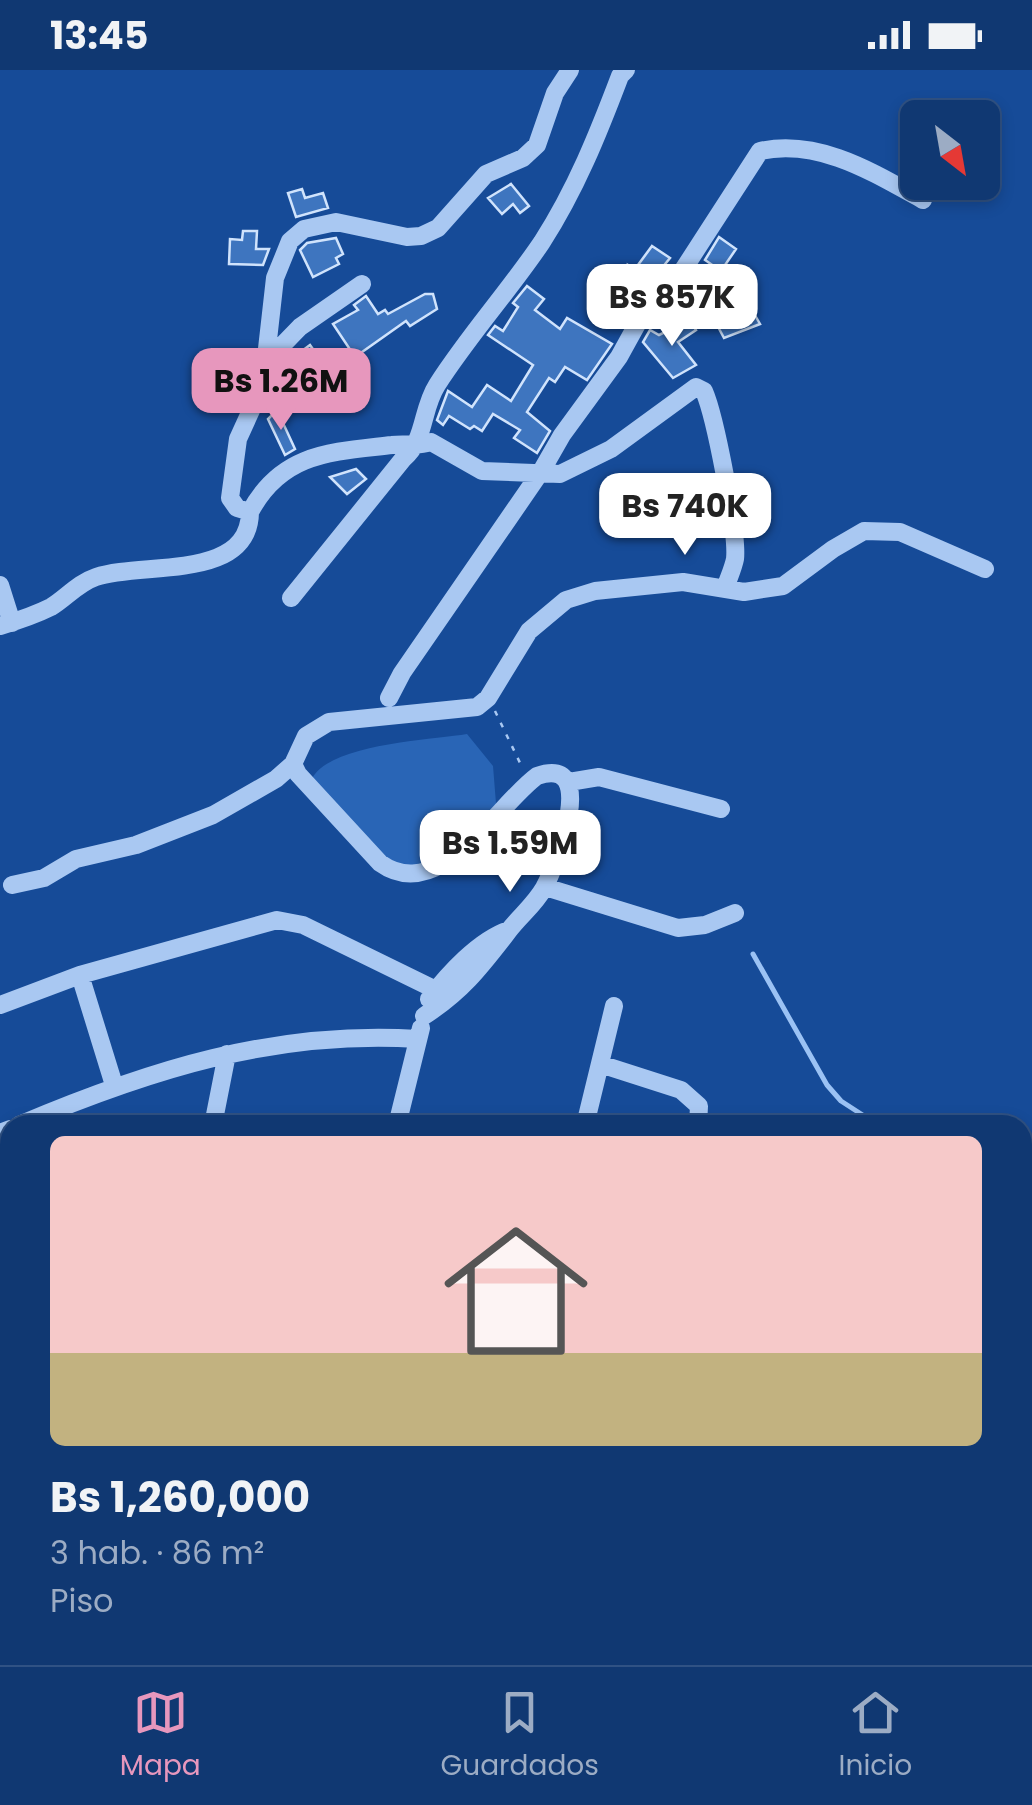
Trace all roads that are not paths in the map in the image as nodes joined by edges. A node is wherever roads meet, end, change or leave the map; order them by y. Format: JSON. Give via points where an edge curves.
{"nodes":[{"id":1,"x":570,"y":70,"type":"edge"},
{"id":2,"x":626,"y":70,"type":"edge"},
{"id":3,"x":900,"y":188,"type":"edge"},
{"id":4,"x":362,"y":284,"type":"dead end"},
{"id":5,"x":265,"y":364,"type":"junction"},
{"id":6,"x":418,"y":446,"type":"junction"},
{"id":7,"x":542,"y":470,"type":"junction"},
{"id":8,"x":250,"y":512,"type":"junction"},
{"id":9,"x":985,"y":569,"type":"dead end"},
{"id":10,"x":0,"y":584,"type":"edge"},
{"id":11,"x":725,"y":589,"type":"junction"},
{"id":12,"x":291,"y":598,"type":"dead end"},
{"id":13,"x":6,"y":624,"type":"edge"},
{"id":14,"x":389,"y":698,"type":"dead end"},
{"id":15,"x":294,"y":764,"type":"junction"},
{"id":16,"x":569,"y":782,"type":"junction"},
{"id":17,"x":720,"y":809,"type":"dead end"},
{"id":18,"x":12,"y":885,"type":"dead end"},
{"id":19,"x":544,"y":887,"type":"junction"},
{"id":20,"x":735,"y":912,"type":"dead end"},
{"id":21,"x":509,"y":930,"type":"junction"},
{"id":22,"x":80,"y":975,"type":"junction"},
{"id":23,"x":436,"y":990,"type":"junction"},
{"id":24,"x":0,"y":1004,"type":"edge"},
{"id":25,"x":614,"y":1006,"type":"dead end"},
{"id":26,"x":424,"y":1016,"type":"junction"},
{"id":27,"x":418,"y":1039,"type":"junction"},
{"id":28,"x":227,"y":1054,"type":"junction"},
{"id":29,"x":600,"y":1064,"type":"junction"},
{"id":30,"x":114,"y":1084,"type":"junction"},
{"id":31,"x":41,"y":1115,"type":"edge"},
{"id":32,"x":216,"y":1115,"type":"edge"},
{"id":33,"x":399,"y":1115,"type":"edge"},
{"id":34,"x":588,"y":1115,"type":"edge"},
{"id":35,"x":699,"y":1115,"type":"edge"}],
"edges":[{"from":1,"to":5,"type":"street","via":[[537,146],[486,174],[438,228],[407,236],[336,222],[304,229],[290,241],[275,278]]},
{"from":2,"to":6,"type":"street","via":[[585,167],[543,240],[438,384]]},
{"from":3,"to":7,"type":"street","via":[[846,161],[783,146],[760,150],[683,270],[635,324]]},
{"from":4,"to":5,"type":"street","via":[[300,327]]},
{"from":5,"to":8,"type":"street","via":[[238,440],[230,490],[232,504]]},
{"from":6,"to":7,"type":"street","via":[[431,442],[482,471]]},
{"from":6,"to":8,"type":"street","via":[[322,452],[266,484]]},
{"from":6,"to":12,"type":"street"},
{"from":7,"to":11,"type":"street","via":[[560,474],[574,468],[696,387],[704,391],[735,558]]},
{"from":7,"to":14,"type":"street"},
{"from":8,"to":13,"type":"street","via":[[245,538],[224,556],[94,577],[50,607]]},
{"from":9,"to":11,"type":"street","via":[[913,536],[864,531],[784,586]]},
{"from":10,"to":13,"type":"street"},
{"from":11,"to":15,"type":"street","via":[[683,582],[566,600],[529,631],[477,706],[329,722],[306,736]]},
{"from":15,"to":16,"type":"street","via":[[392,872],[425,871],[445,862],[548,772]]},
{"from":15,"to":18,"type":"street","via":[[213,815]]},
{"from":16,"to":17,"type":"street","via":[[598,777]]},
{"from":16,"to":19,"type":"street","via":[[572,806]]},
{"from":19,"to":20,"type":"street","via":[[678,928]]},
{"from":19,"to":21,"type":"street"},
{"from":21,"to":23,"type":"street"},
{"from":21,"to":26,"type":"street","via":[[475,975]]},
{"from":22,"to":23,"type":"street","via":[[277,920],[303,925]]},
{"from":22,"to":24,"type":"street"},
{"from":22,"to":30,"type":"street"},
{"from":23,"to":26,"type":"street"},
{"from":25,"to":29,"type":"street"},
{"from":26,"to":27,"type":"street"},
{"from":27,"to":28,"type":"street","via":[[287,1043]]},
{"from":27,"to":33,"type":"street"},
{"from":28,"to":30,"type":"street"},
{"from":28,"to":32,"type":"street"},
{"from":29,"to":34,"type":"street"},
{"from":29,"to":35,"type":"street","via":[[681,1090],[700,1106]]},
{"from":30,"to":31,"type":"street"}]}
